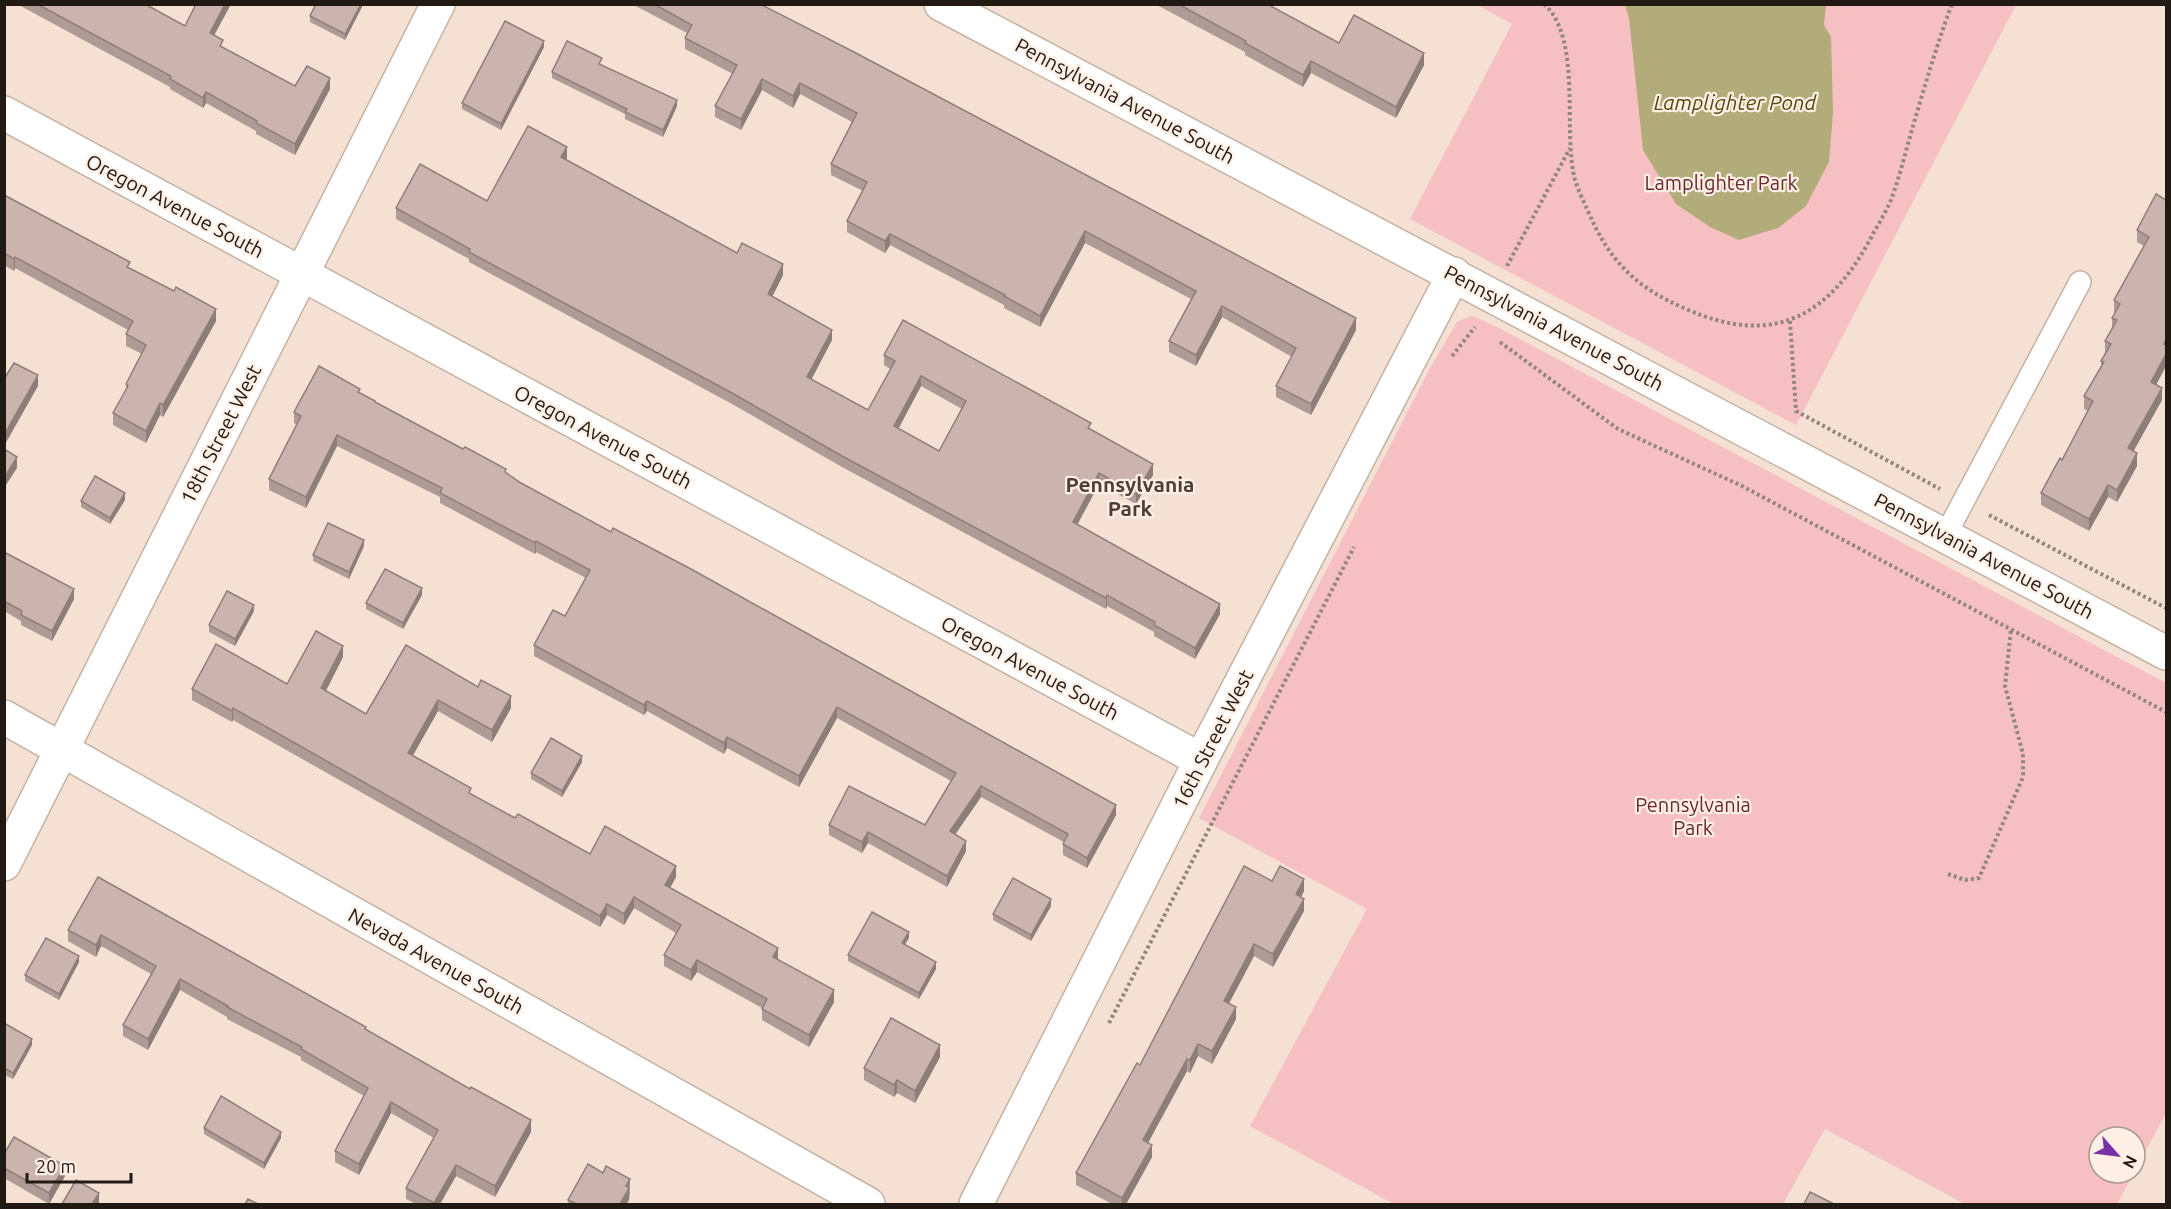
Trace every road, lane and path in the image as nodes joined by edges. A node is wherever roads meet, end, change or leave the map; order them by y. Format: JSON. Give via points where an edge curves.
{"nodes":[{"id":1,"x":438,"y":4,"type":"edge"},
{"id":2,"x":941,"y":4,"type":"edge"},
{"id":3,"x":1544,"y":4,"type":"edge"},
{"id":4,"x":1952,"y":4,"type":"edge"},
{"id":5,"x":4,"y":113,"type":"edge"},
{"id":6,"x":1570,"y":147,"type":"junction"},
{"id":7,"x":1505,"y":270,"type":"dead end"},
{"id":8,"x":302,"y":274,"type":"junction"},
{"id":9,"x":1454,"y":274,"type":"junction"},
{"id":10,"x":2080,"y":282,"type":"dead end"},
{"id":11,"x":1477,"y":324,"type":"dead end"},
{"id":12,"x":1496,"y":338,"type":"dead end"},
{"id":13,"x":1452,"y":357,"type":"dead end"},
{"id":14,"x":1945,"y":536,"type":"junction"},
{"id":15,"x":1359,"y":537,"type":"dead end"},
{"id":16,"x":2011,"y":629,"type":"junction"},
{"id":17,"x":2166,"y":653,"type":"edge"},
{"id":18,"x":2166,"y":712,"type":"edge"},
{"id":19,"x":4,"y":717,"type":"edge"},
{"id":20,"x":62,"y":749,"type":"junction"},
{"id":21,"x":1201,"y":760,"type":"junction"},
{"id":22,"x":4,"y":864,"type":"edge"},
{"id":23,"x":1948,"y":874,"type":"dead end"},
{"id":24,"x":1108,"y":1025,"type":"dead end"},
{"id":25,"x":868,"y":1204,"type":"edge"},
{"id":26,"x":976,"y":1204,"type":"edge"}],
"edges":[{"from":1,"to":8,"type":"street","name":"18th Street West"},
{"from":2,"to":9,"type":"street","name":"Pennsylvania Avenue South"},
{"from":3,"to":6,"type":"path","via":[[1558,23],[1567,56]]},
{"from":4,"to":6,"type":"path","via":[[1890,200],[1867,246],[1840,286],[1817,307],[1790,321],[1737,326],[1664,300],[1640,284],[1599,237],[1575,180]]},
{"from":5,"to":8,"type":"street","name":"Oregon Avenue South"},
{"from":6,"to":7,"type":"path"},
{"from":8,"to":20,"type":"street","name":"18th Street West"},
{"from":8,"to":21,"type":"street","name":"Oregon Avenue South"},
{"from":9,"to":14,"type":"street","name":"Pennsylvania Avenue South"},
{"from":9,"to":21,"type":"street","name":"16th Street West"},
{"from":10,"to":14,"type":"lane"},
{"from":11,"to":13,"type":"path"},
{"from":12,"to":16,"type":"path","via":[[1618,429],[1742,486]]},
{"from":14,"to":17,"type":"street","name":"Pennsylvania Avenue South"},
{"from":15,"to":24,"type":"path"},
{"from":16,"to":18,"type":"path"},
{"from":16,"to":23,"type":"path","via":[[2005,686],[2023,754],[2023,777],[1978,878],[1965,880]]},
{"from":19,"to":20,"type":"street","name":"Nevada Avenue South"},
{"from":20,"to":22,"type":"street","name":"18th Street West"},
{"from":20,"to":25,"type":"street","name":"Nevada Avenue South"},
{"from":21,"to":26,"type":"street","name":"16th Street West"}]}
